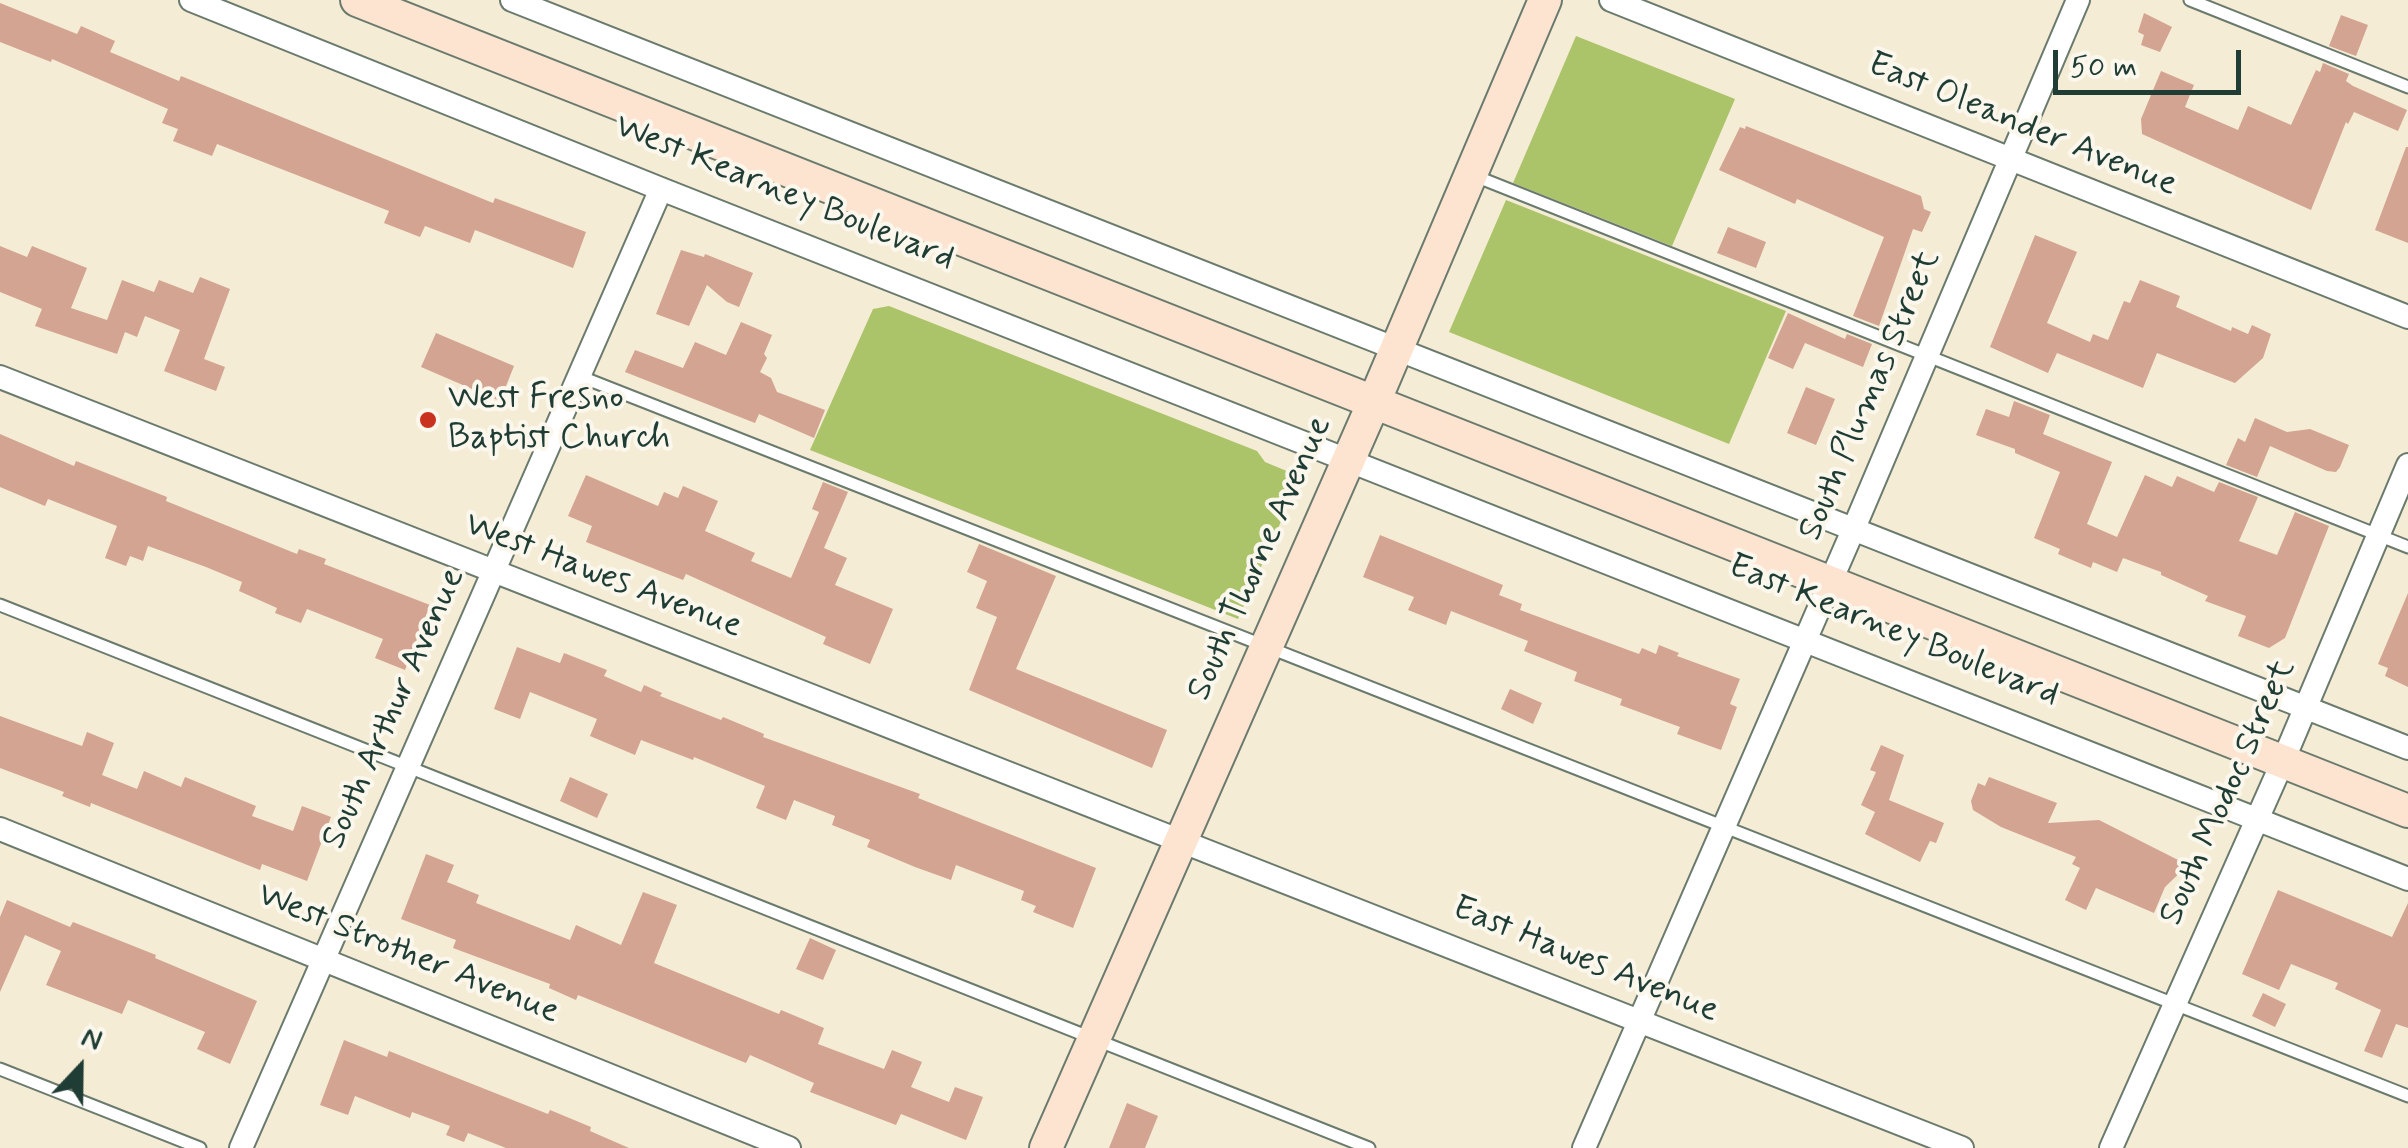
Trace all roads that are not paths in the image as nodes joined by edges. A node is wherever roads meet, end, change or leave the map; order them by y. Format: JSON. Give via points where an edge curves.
{"nodes":[{"id":1,"x":191,"y":0,"type":"edge"},
{"id":2,"x":357,"y":0,"type":"edge"},
{"id":3,"x":512,"y":0,"type":"edge"},
{"id":4,"x":1545,"y":0,"type":"edge"},
{"id":5,"x":1611,"y":0,"type":"edge"},
{"id":6,"x":2078,"y":0,"type":"edge"},
{"id":7,"x":2190,"y":0,"type":"edge"},
{"id":8,"x":2408,"y":87,"type":"edge"},
{"id":9,"x":2010,"y":158,"type":"junction"},
{"id":10,"x":1471,"y":174,"type":"junction"},
{"id":11,"x":661,"y":189,"type":"junction"},
{"id":12,"x":2408,"y":317,"type":"edge"},
{"id":13,"x":1397,"y":348,"type":"junction"},
{"id":14,"x":1927,"y":355,"type":"junction"},
{"id":15,"x":579,"y":376,"type":"junction"},
{"id":16,"x":0,"y":377,"type":"edge"},
{"id":17,"x":1374,"y":402,"type":"junction"},
{"id":18,"x":1348,"y":460,"type":"junction"},
{"id":19,"x":2408,"y":465,"type":"edge"},
{"id":20,"x":1854,"y":528,"type":"junction"},
{"id":21,"x":2378,"y":535,"type":"junction"},
{"id":22,"x":2408,"y":547,"type":"edge"},
{"id":23,"x":493,"y":572,"type":"junction"},
{"id":24,"x":1830,"y":581,"type":"junction"},
{"id":25,"x":0,"y":605,"type":"edge"},
{"id":26,"x":1805,"y":640,"type":"junction"},
{"id":27,"x":1266,"y":647,"type":"junction"},
{"id":28,"x":2306,"y":708,"type":"junction"},
{"id":29,"x":2408,"y":748,"type":"edge"},
{"id":30,"x":2283,"y":761,"type":"junction"},
{"id":31,"x":407,"y":768,"type":"junction"},
{"id":32,"x":2408,"y":810,"type":"edge"},
{"id":33,"x":2257,"y":819,"type":"junction"},
{"id":34,"x":1725,"y":824,"type":"junction"},
{"id":35,"x":0,"y":829,"type":"edge"},
{"id":36,"x":1182,"y":840,"type":"junction"},
{"id":37,"x":2408,"y":879,"type":"edge"},
{"id":38,"x":324,"y":958,"type":"junction"},
{"id":39,"x":2174,"y":1006,"type":"junction"},
{"id":40,"x":1639,"y":1020,"type":"junction"},
{"id":41,"x":1094,"y":1039,"type":"junction"},
{"id":42,"x":0,"y":1069,"type":"edge"},
{"id":43,"x":2408,"y":1096,"type":"edge"},
{"id":44,"x":200,"y":1148,"type":"edge"},
{"id":45,"x":241,"y":1148,"type":"edge"},
{"id":46,"x":789,"y":1148,"type":"edge"},
{"id":47,"x":1046,"y":1148,"type":"edge"},
{"id":48,"x":1370,"y":1148,"type":"edge"},
{"id":49,"x":1584,"y":1148,"type":"edge"},
{"id":50,"x":1962,"y":1148,"type":"edge"},
{"id":51,"x":2111,"y":1148,"type":"edge"}],
"edges":[{"from":1,"to":11,"type":"street","name":"West Kearney Boulevard"},
{"from":2,"to":17,"type":"main road","name":"West Kearney Boulevard"},
{"from":3,"to":13,"type":"street"},
{"from":4,"to":10,"type":"main road","name":"South Thorne Avenue"},
{"from":5,"to":9,"type":"street","name":"East Oleander Avenue"},
{"from":6,"to":9,"type":"street","name":"South Plumas Street"},
{"from":7,"to":8,"type":"lane"},
{"from":9,"to":12,"type":"street","name":"East Oleander Avenue"},
{"from":9,"to":14,"type":"street","name":"South Plumas Street"},
{"from":10,"to":13,"type":"main road","name":"South Thorne Avenue"},
{"from":10,"to":14,"type":"lane"},
{"from":11,"to":15,"type":"street","name":"South Arthur Avenue"},
{"from":11,"to":18,"type":"street","name":"West Kearney Boulevard"},
{"from":13,"to":17,"type":"main road","name":"South Thorne Avenue"},
{"from":13,"to":20,"type":"street"},
{"from":14,"to":20,"type":"street","name":"South Plumas Street"},
{"from":14,"to":21,"type":"lane"},
{"from":15,"to":23,"type":"street","name":"South Arthur Avenue"},
{"from":15,"to":27,"type":"lane"},
{"from":16,"to":23,"type":"street","name":"West Hawes Avenue"},
{"from":17,"to":18,"type":"main road","name":"South Thorne Avenue"},
{"from":17,"to":24,"type":"main road","name":"East Kearney Boulevard"},
{"from":18,"to":26,"type":"street","name":"East Kearney Boulevard"},
{"from":18,"to":27,"type":"main road","name":"South Thorne Avenue"},
{"from":19,"to":21,"type":"street","name":"South Modoc Street"},
{"from":20,"to":24,"type":"street","name":"South Plumas Street"},
{"from":20,"to":28,"type":"street"},
{"from":21,"to":22,"type":"lane"},
{"from":21,"to":28,"type":"street","name":"South Modoc Street"},
{"from":23,"to":31,"type":"street","name":"South Arthur Avenue"},
{"from":23,"to":36,"type":"street","name":"West Hawes Avenue"},
{"from":24,"to":26,"type":"street","name":"South Plumas Street"},
{"from":24,"to":30,"type":"main road","name":"East Kearney Boulevard"},
{"from":25,"to":31,"type":"lane"},
{"from":26,"to":33,"type":"street","name":"East Kearney Boulevard"},
{"from":26,"to":34,"type":"street","name":"South Plumas Street"},
{"from":27,"to":34,"type":"lane"},
{"from":27,"to":36,"type":"main road","name":"South Thorne Avenue"},
{"from":28,"to":29,"type":"street"},
{"from":28,"to":30,"type":"street","name":"South Modoc Street"},
{"from":30,"to":32,"type":"main road","name":"East Kearney Boulevard"},
{"from":30,"to":33,"type":"street","name":"South Modoc Street"},
{"from":31,"to":38,"type":"street","name":"South Arthur Avenue"},
{"from":31,"to":41,"type":"lane"},
{"from":33,"to":37,"type":"street","name":"East Kearney Boulevard"},
{"from":33,"to":39,"type":"street","name":"South Modoc Street"},
{"from":34,"to":39,"type":"lane"},
{"from":34,"to":40,"type":"street","name":"South Plumas Street"},
{"from":35,"to":38,"type":"street","name":"West Strother Avenue"},
{"from":36,"to":40,"type":"street","name":"East Hawes Avenue"},
{"from":36,"to":41,"type":"main road","name":"South Thorne Avenue"},
{"from":38,"to":45,"type":"street","name":"South Arthur Avenue"},
{"from":38,"to":46,"type":"street","name":"West Strother Avenue"},
{"from":39,"to":43,"type":"lane"},
{"from":39,"to":51,"type":"street","name":"South Modoc Street"},
{"from":40,"to":49,"type":"street","name":"South Plumas Street"},
{"from":40,"to":50,"type":"street","name":"East Hawes Avenue"},
{"from":41,"to":47,"type":"main road","name":"South Thorne Avenue"},
{"from":41,"to":48,"type":"lane"},
{"from":42,"to":44,"type":"lane"}]}
